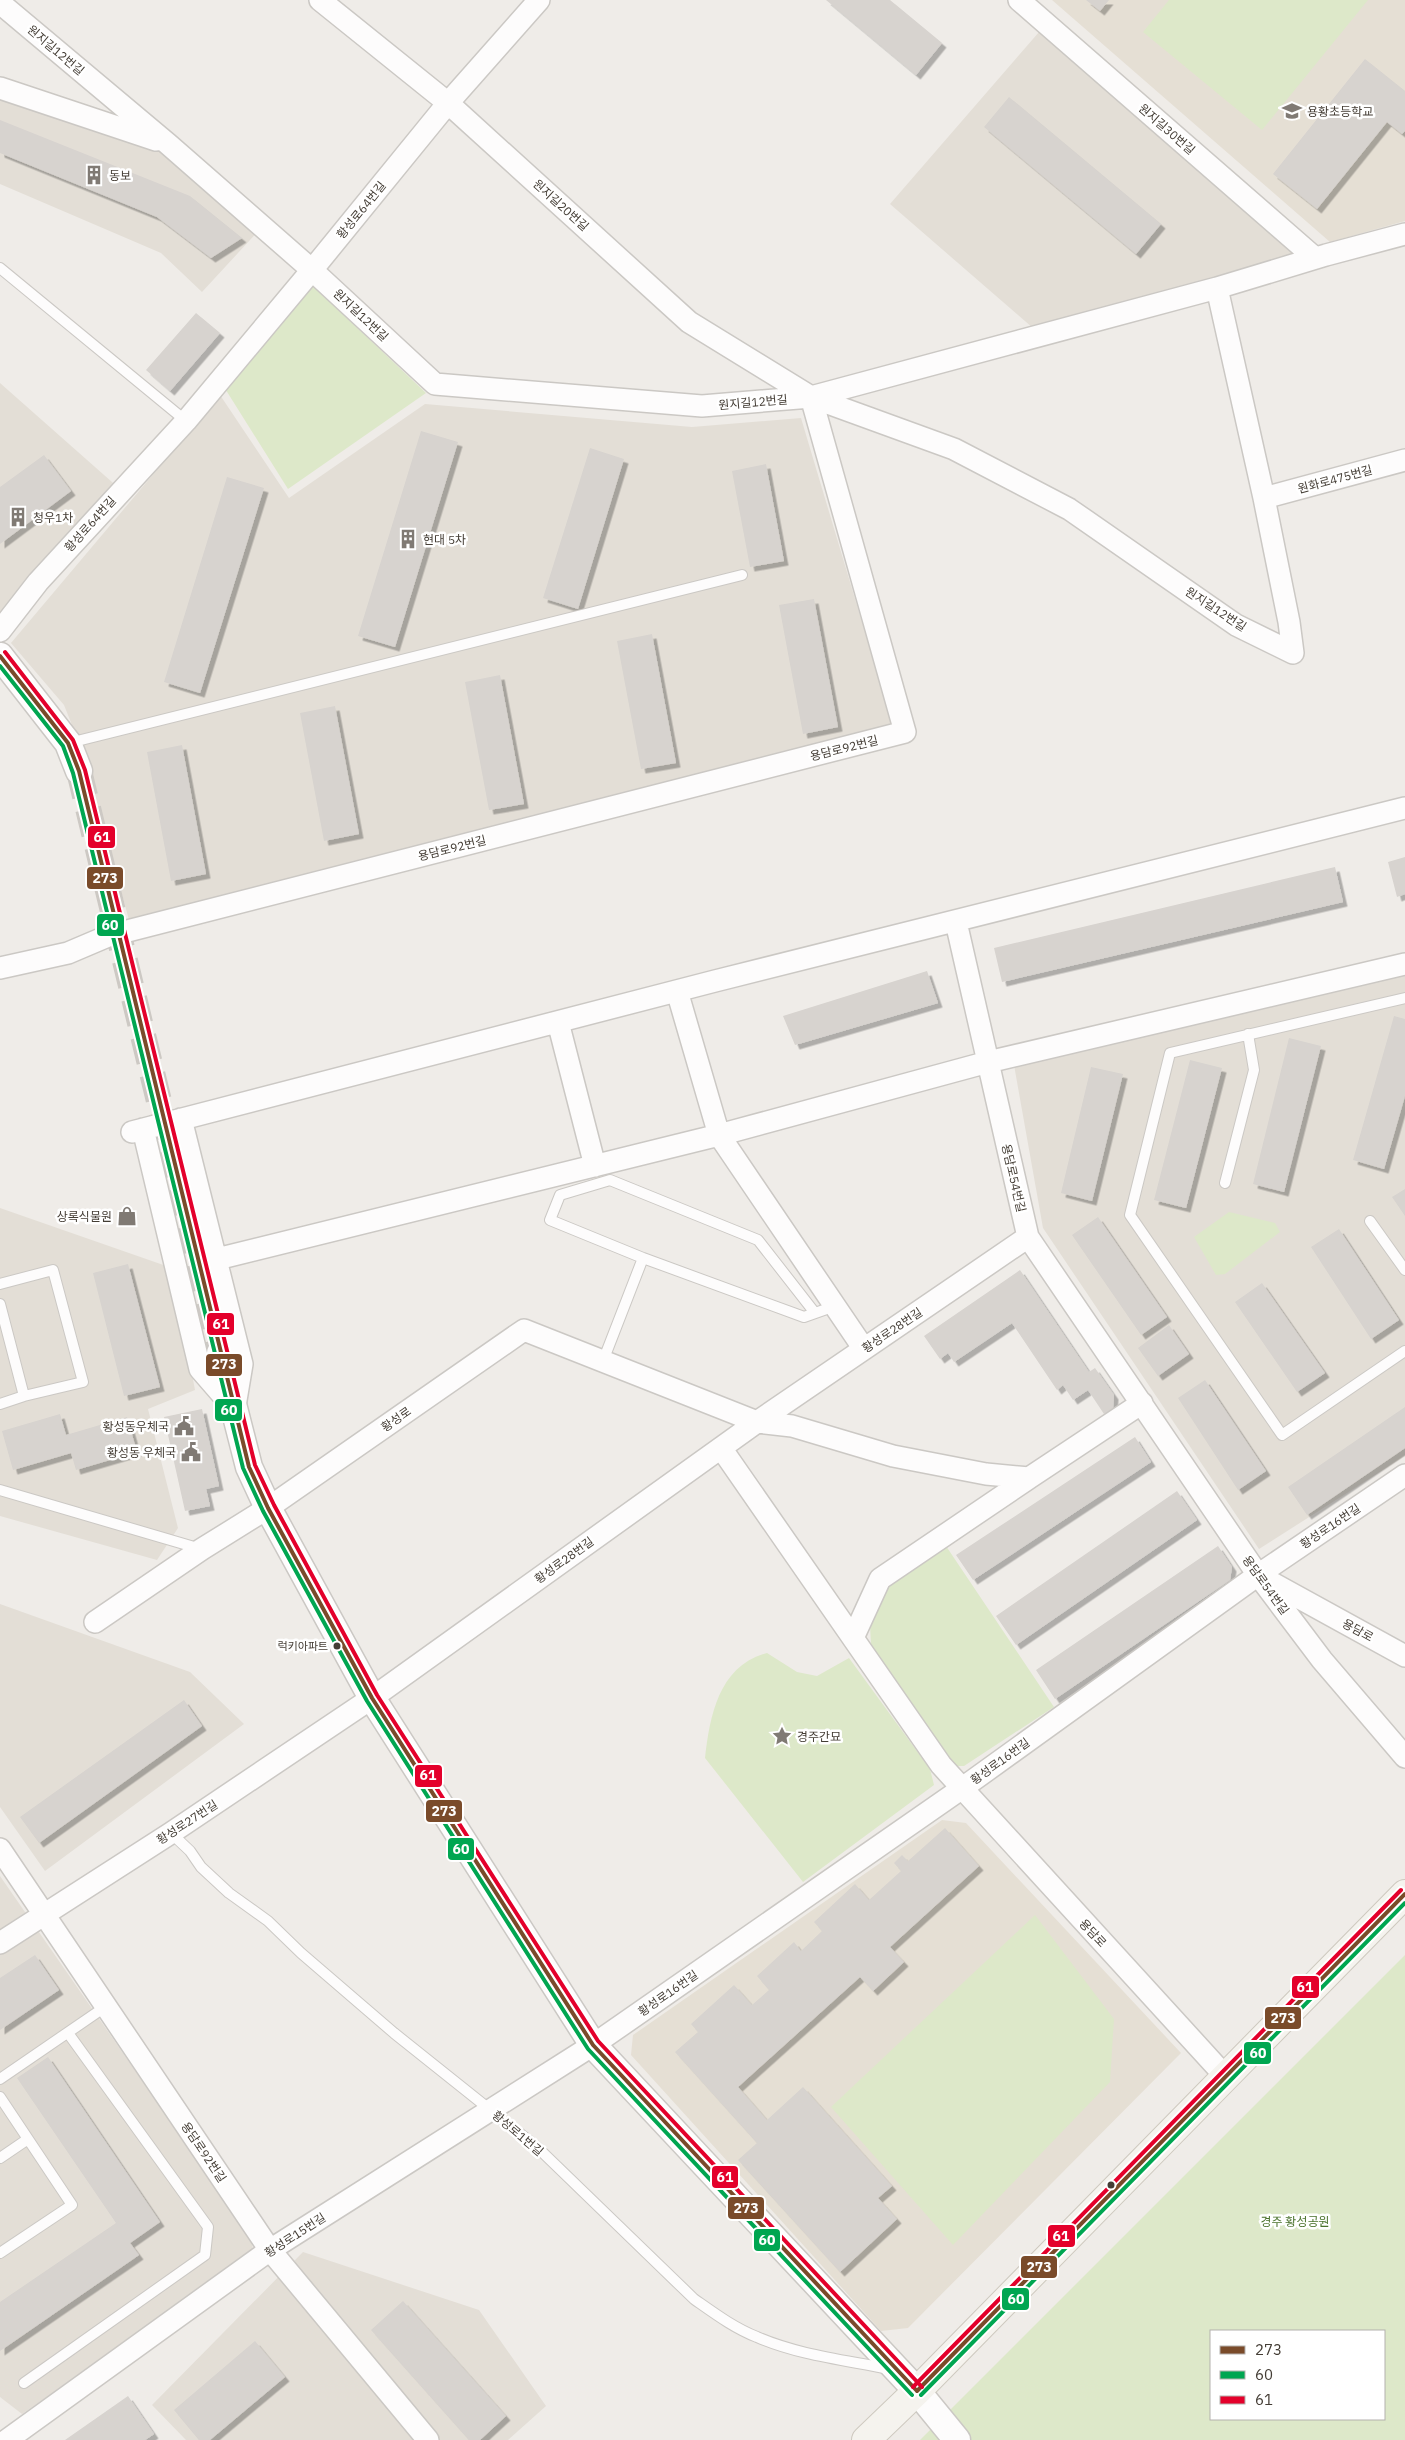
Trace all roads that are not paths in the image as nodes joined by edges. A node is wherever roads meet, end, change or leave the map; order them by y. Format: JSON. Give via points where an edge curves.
{"nodes":[{"id":1,"x":320,"y":0,"type":"edge"},
{"id":2,"x":538,"y":0,"type":"edge"},
{"id":3,"x":1018,"y":0,"type":"edge"},
{"id":4,"x":0,"y":3,"type":"edge"},
{"id":5,"x":0,"y":88,"type":"edge"},
{"id":6,"x":448,"y":103,"type":"junction"},
{"id":7,"x":168,"y":144,"type":"junction"},
{"id":8,"x":1405,"y":234,"type":"edge"},
{"id":9,"x":1315,"y":258,"type":"junction"},
{"id":10,"x":0,"y":268,"type":"edge"},
{"id":11,"x":312,"y":270,"type":"junction"},
{"id":12,"x":1217,"y":288,"type":"junction"},
{"id":13,"x":811,"y":397,"type":"junction"},
{"id":14,"x":186,"y":421,"type":"junction"},
{"id":15,"x":1405,"y":460,"type":"edge"},
{"id":16,"x":1264,"y":498,"type":"junction"},
{"id":17,"x":742,"y":575,"type":"dead end"},
{"id":18,"x":0,"y":631,"type":"edge"},
{"id":19,"x":0,"y":656,"type":"edge"},
{"id":20,"x":68,"y":744,"type":"junction"},
{"id":21,"x":79,"y":771,"type":"tunnel mouth"},
{"id":22,"x":1405,"y":808,"type":"edge"},
{"id":23,"x":956,"y":922,"type":"junction"},
{"id":24,"x":1405,"y":964,"type":"edge"},
{"id":25,"x":0,"y":968,"type":"edge"},
{"id":26,"x":677,"y":991,"type":"junction"},
{"id":27,"x":1405,"y":998,"type":"edge"},
{"id":28,"x":558,"y":1022,"type":"junction"},
{"id":29,"x":1248,"y":1034,"type":"junction"},
{"id":30,"x":988,"y":1062,"type":"junction"},
{"id":31,"x":181,"y":1119,"type":"junction"},
{"id":32,"x":718,"y":1135,"type":"junction"},
{"id":33,"x":595,"y":1166,"type":"junction"},
{"id":34,"x":1224,"y":1183,"type":"dead end"},
{"id":35,"x":1370,"y":1221,"type":"dead end"},
{"id":36,"x":1028,"y":1237,"type":"junction"},
{"id":37,"x":644,"y":1258,"type":"junction"},
{"id":38,"x":217,"y":1259,"type":"junction"},
{"id":39,"x":1405,"y":1270,"type":"edge"},
{"id":40,"x":0,"y":1284,"type":"edge"},
{"id":41,"x":0,"y":1304,"type":"edge"},
{"id":42,"x":835,"y":1306,"type":"junction"},
{"id":43,"x":815,"y":1313,"type":"junction"},
{"id":44,"x":864,"y":1349,"type":"junction"},
{"id":45,"x":1405,"y":1351,"type":"edge"},
{"id":46,"x":220,"y":1353,"type":"tunnel mouth"},
{"id":47,"x":603,"y":1361,"type":"junction"},
{"id":48,"x":24,"y":1396,"type":"junction"},
{"id":49,"x":1142,"y":1403,"type":"junction"},
{"id":50,"x":0,"y":1404,"type":"edge"},
{"id":51,"x":234,"y":1410,"type":"junction"},
{"id":52,"x":756,"y":1422,"type":"junction"},
{"id":53,"x":721,"y":1448,"type":"junction"},
{"id":54,"x":1405,"y":1475,"type":"edge"},
{"id":55,"x":1029,"y":1478,"type":"junction"},
{"id":56,"x":0,"y":1490,"type":"edge"},
{"id":57,"x":268,"y":1508,"type":"junction"},
{"id":58,"x":202,"y":1549,"type":"junction"},
{"id":59,"x":1258,"y":1575,"type":"junction"},
{"id":60,"x":95,"y":1622,"type":"dead end"},
{"id":61,"x":853,"y":1638,"type":"junction"},
{"id":62,"x":1405,"y":1656,"type":"edge"},
{"id":63,"x":372,"y":1698,"type":"junction"},
{"id":64,"x":1405,"y":1756,"type":"edge"},
{"id":65,"x":962,"y":1789,"type":"junction"},
{"id":66,"x":171,"y":1833,"type":"junction"},
{"id":67,"x":0,"y":1849,"type":"edge"},
{"id":68,"x":1405,"y":1894,"type":"edge"},
{"id":69,"x":43,"y":1914,"type":"junction"},
{"id":70,"x":0,"y":1943,"type":"edge"},
{"id":71,"x":105,"y":2006,"type":"junction"},
{"id":72,"x":68,"y":2033,"type":"junction"},
{"id":73,"x":593,"y":2045,"type":"junction"},
{"id":74,"x":1224,"y":2076,"type":"junction"},
{"id":75,"x":0,"y":2079,"type":"edge"},
{"id":76,"x":0,"y":2097,"type":"edge"},
{"id":77,"x":491,"y":2110,"type":"junction"},
{"id":78,"x":28,"y":2139,"type":"junction"},
{"id":79,"x":0,"y":2158,"type":"edge"},
{"id":80,"x":270,"y":2250,"type":"junction"},
{"id":81,"x":0,"y":2253,"type":"edge"},
{"id":82,"x":897,"y":2370,"type":"junction"},
{"id":83,"x":24,"y":2383,"type":"dead end"},
{"id":84,"x":916,"y":2391,"type":"junction"},
{"id":85,"x":7,"y":2440,"type":"edge"},
{"id":86,"x":428,"y":2440,"type":"edge"},
{"id":87,"x":866,"y":2440,"type":"edge"},
{"id":88,"x":957,"y":2440,"type":"edge"}],
"edges":[{"from":1,"to":6,"type":"street","name":"원지길20번길"},
{"from":2,"to":6,"type":"street","name":"황성로64번길"},
{"from":3,"to":9,"type":"street","name":"원지길30번길"},
{"from":4,"to":7,"type":"street","name":"원지길12번길"},
{"from":5,"to":7,"type":"street"},
{"from":6,"to":11,"type":"street","name":"황성로64번길"},
{"from":6,"to":13,"type":"street","name":"원지길20번길","via":[[689,322]]},
{"from":7,"to":11,"type":"street","name":"원지길12번길"},
{"from":8,"to":9,"type":"street","name":"원지길12번길"},
{"from":9,"to":12,"type":"street","name":"원지길12번길"},
{"from":10,"to":14,"type":"lane"},
{"from":11,"to":13,"type":"street","name":"원지길12번길","via":[[435,384],[702,406]]},
{"from":11,"to":14,"type":"street","name":"황성로64번길"},
{"from":12,"to":13,"type":"street","name":"원지길12번길"},
{"from":12,"to":16,"type":"street","name":"원지길12번길"},
{"from":13,"to":16,"type":"street","name":"원지길12번길","via":[[954,449],[1069,508],[1236,625],[1293,653]]},
{"from":13,"to":25,"type":"street","name":"용담로92번길","via":[[904,732],[108,936],[68,953]]},
{"from":14,"to":18,"type":"street","name":"황성로64번길","via":[[38,582]]},
{"from":15,"to":16,"type":"street","name":"원화로475번길"},
{"from":17,"to":20,"type":"lane"},
{"from":19,"to":20,"type":"street"},
{"from":20,"to":21,"type":"street"},
{"from":22,"to":23,"type":"street"},
{"from":23,"to":26,"type":"street"},
{"from":23,"to":30,"type":"street","name":"용담로54번길"},
{"from":24,"to":30,"type":"street"},
{"from":26,"to":28,"type":"street"},
{"from":26,"to":32,"type":"street"},
{"from":27,"to":29,"type":"lane"},
{"from":28,"to":31,"type":"street"},
{"from":28,"to":33,"type":"street"},
{"from":29,"to":34,"type":"lane","via":[[1254,1070]]},
{"from":29,"to":45,"type":"lane","via":[[1170,1053],[1130,1215],[1282,1435]]},
{"from":30,"to":32,"type":"street"},
{"from":30,"to":36,"type":"street","name":"용담로54번길"},
{"from":31,"to":38,"type":"street"},
{"from":31,"to":51,"type":"street","via":[[138,1130],[200,1369]]},
{"from":32,"to":33,"type":"street"},
{"from":32,"to":42,"type":"street"},
{"from":33,"to":38,"type":"street"},
{"from":35,"to":39,"type":"lane"},
{"from":36,"to":44,"type":"street","name":"황성로28번길"},
{"from":36,"to":49,"type":"street","name":"용담로54번길"},
{"from":37,"to":43,"type":"lane","via":[[804,1317]]},
{"from":37,"to":43,"type":"lane","via":[[550,1220],[560,1195],[610,1180],[758,1240]]},
{"from":37,"to":47,"type":"lane"},
{"from":38,"to":51,"type":"street","via":[[242,1364]]},
{"from":40,"to":48,"type":"lane","via":[[53,1270],[83,1382]]},
{"from":41,"to":48,"type":"lane"},
{"from":42,"to":43,"type":"lane"},
{"from":42,"to":44,"type":"street"},
{"from":44,"to":52,"type":"street","name":"황성로28번길"},
{"from":46,"to":51,"type":"street"},
{"from":47,"to":52,"type":"street"},
{"from":47,"to":57,"type":"street","name":"황성로","via":[[524,1330]]},
{"from":48,"to":50,"type":"lane"},
{"from":49,"to":55,"type":"street"},
{"from":49,"to":59,"type":"street","name":"용담로54번길"},
{"from":51,"to":57,"type":"street","via":[[249,1467]]},
{"from":52,"to":53,"type":"street","name":"황성로28번길"},
{"from":52,"to":55,"type":"street","via":[[792,1426],[893,1456],[986,1474]]},
{"from":53,"to":61,"type":"street","name":"용담로"},
{"from":53,"to":63,"type":"street","name":"황성로28번길"},
{"from":54,"to":59,"type":"street","name":"황성로16번길"},
{"from":55,"to":61,"type":"street","via":[[880,1579]]},
{"from":56,"to":58,"type":"lane"},
{"from":57,"to":58,"type":"street","name":"황성로"},
{"from":57,"to":63,"type":"street"},
{"from":58,"to":60,"type":"street","name":"황성로"},
{"from":59,"to":62,"type":"street","name":"용담로"},
{"from":59,"to":64,"type":"street","name":"용담로54번길","via":[[1322,1660]]},
{"from":59,"to":65,"type":"street","name":"황성로16번길"},
{"from":61,"to":65,"type":"street","name":"용담로","via":[[941,1765]]},
{"from":63,"to":66,"type":"street","name":"황성로27번길"},
{"from":63,"to":73,"type":"street"},
{"from":65,"to":73,"type":"street","name":"황성로16번길"},
{"from":65,"to":74,"type":"street","name":"용담로"},
{"from":66,"to":69,"type":"street","name":"황성로27번길"},
{"from":66,"to":77,"type":"lane","name":"황성로1번길","via":[[229,1893],[268,1921],[394,2034]]},
{"from":67,"to":69,"type":"street","name":"용담로92번길"},
{"from":68,"to":74,"type":"main road"},
{"from":69,"to":70,"type":"street","name":"황성로27번길"},
{"from":69,"to":71,"type":"street","name":"용담로92번길"},
{"from":71,"to":72,"type":"lane"},
{"from":71,"to":80,"type":"street","name":"용담로92번길"},
{"from":72,"to":75,"type":"lane"},
{"from":72,"to":83,"type":"lane","via":[[208,2226],[205,2255]]},
{"from":73,"to":77,"type":"street","name":"황성로15번길"},
{"from":73,"to":82,"type":"street"},
{"from":74,"to":84,"type":"main road"},
{"from":76,"to":78,"type":"lane"},
{"from":77,"to":80,"type":"street","name":"황성로15번길"},
{"from":77,"to":82,"type":"lane","name":"황성로1번길","via":[[538,2148],[694,2299],[719,2317],[757,2337],[799,2351]]},
{"from":78,"to":79,"type":"lane"},
{"from":78,"to":81,"type":"lane","via":[[72,2205]]},
{"from":80,"to":85,"type":"street","name":"황성로15번길"},
{"from":80,"to":86,"type":"street","name":"용담로92번길"},
{"from":82,"to":84,"type":"street"},
{"from":84,"to":87,"type":"main road"},
{"from":84,"to":88,"type":"street"}]}
